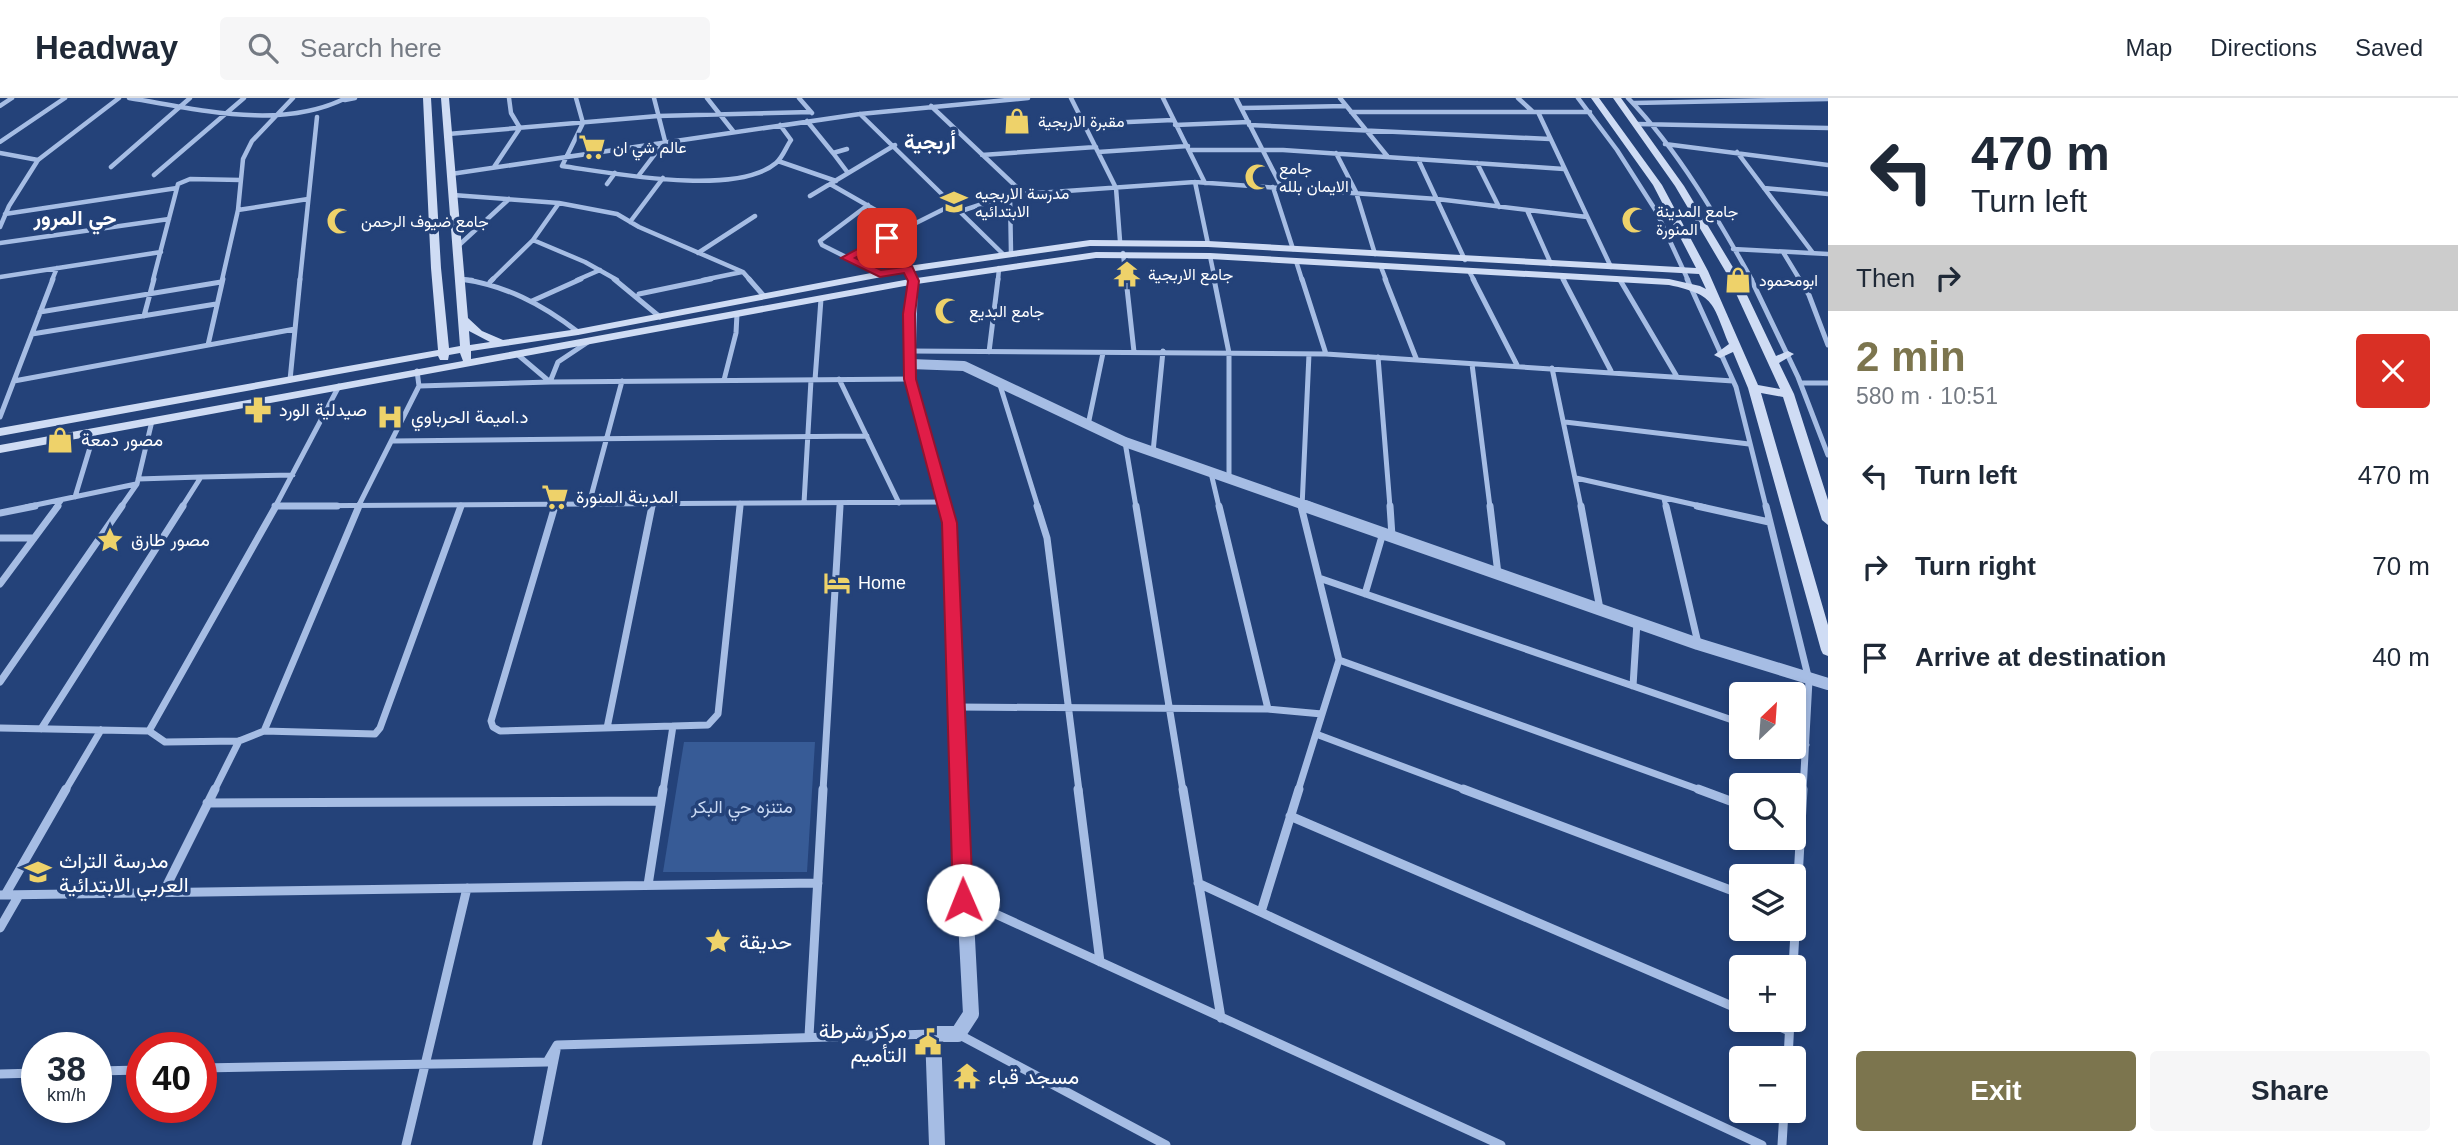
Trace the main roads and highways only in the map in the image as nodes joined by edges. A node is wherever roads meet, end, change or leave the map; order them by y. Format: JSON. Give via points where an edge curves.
{"nodes":[{"id":1,"x":427,"y":98,"type":"edge"},
{"id":2,"x":445,"y":98,"type":"edge"},
{"id":3,"x":1595,"y":98,"type":"edge"},
{"id":4,"x":1617,"y":98,"type":"edge"},
{"id":5,"x":447,"y":120,"type":"junction"},
{"id":6,"x":428,"y":123,"type":"junction"},
{"id":7,"x":448,"y":136,"type":"junction"},
{"id":8,"x":429,"y":141,"type":"junction"},
{"id":9,"x":1628,"y":268,"type":"junction"},
{"id":10,"x":1703,"y":271,"type":"junction"},
{"id":11,"x":1636,"y":281,"type":"junction"},
{"id":12,"x":461,"y":297,"type":"junction"},
{"id":13,"x":1715,"y":299,"type":"junction"},
{"id":14,"x":439,"y":300,"type":"junction"},
{"id":15,"x":463,"y":319,"type":"junction"},
{"id":16,"x":441,"y":329,"type":"junction"},
{"id":17,"x":507,"y":343,"type":"junction"},
{"id":18,"x":1735,"y":345,"type":"junction"},
{"id":19,"x":466,"y":349,"type":"junction"},
{"id":20,"x":444,"y":352,"type":"junction"},
{"id":21,"x":1788,"y":354,"type":"road end"},
{"id":22,"x":1720,"y":355,"type":"road end"},
{"id":23,"x":396,"y":361,"type":"junction"},
{"id":24,"x":466,"y":362,"type":"junction"},
{"id":25,"x":1773,"y":362,"type":"junction"},
{"id":26,"x":445,"y":366,"type":"junction"},
{"id":27,"x":1754,"y":388,"type":"junction"},
{"id":28,"x":1788,"y":394,"type":"junction"},
{"id":29,"x":173,"y":402,"type":"junction"},
{"id":30,"x":152,"y":421,"type":"junction"},
{"id":31,"x":0,"y":432,"type":"edge"},
{"id":32,"x":0,"y":449,"type":"edge"},
{"id":33,"x":1828,"y":520,"type":"edge"},
{"id":34,"x":1828,"y":650,"type":"edge"}],
"edges":[{"from":1,"to":6,"type":"main road"},
{"from":2,"to":5,"type":"main road"},
{"from":3,"to":10,"type":"main road","via":[[1657,184]]},
{"from":4,"to":25,"type":"main road","via":[[1679,186],[1732,274]]},
{"from":5,"to":6,"type":"main road","via":[[438,125]]},
{"from":5,"to":7,"type":"main road"},
{"from":6,"to":8,"type":"main road"},
{"from":7,"to":8,"type":"main road"},
{"from":7,"to":12,"type":"main road"},
{"from":8,"to":14,"type":"main road"},
{"from":9,"to":10,"type":"main road"},
{"from":9,"to":11,"type":"main road"},
{"from":9,"to":17,"type":"main road","via":[[1120,241],[908,269]]},
{"from":10,"to":13,"type":"main road"},
{"from":11,"to":13,"type":"main road","via":[[1690,286]]},
{"from":11,"to":24,"type":"main road","via":[[1124,253],[914,281]]},
{"from":12,"to":14,"type":"main road"},
{"from":12,"to":15,"type":"main road"},
{"from":13,"to":18,"type":"main road"},
{"from":14,"to":16,"type":"main road"},
{"from":15,"to":17,"type":"main road","via":[[484,337]]},
{"from":15,"to":19,"type":"main road"},
{"from":16,"to":20,"type":"main road"},
{"from":16,"to":23,"type":"main road","via":[[434,346]]},
{"from":17,"to":19,"type":"main road"},
{"from":18,"to":22,"type":"main road"},
{"from":18,"to":27,"type":"main road"},
{"from":19,"to":20,"type":"main road"},
{"from":19,"to":24,"type":"main road"},
{"from":20,"to":23,"type":"main road"},
{"from":20,"to":26,"type":"main road"},
{"from":21,"to":25,"type":"main road"},
{"from":23,"to":29,"type":"main road"},
{"from":24,"to":26,"type":"main road"},
{"from":25,"to":28,"type":"main road"},
{"from":26,"to":30,"type":"main road"},
{"from":27,"to":28,"type":"main road"},
{"from":27,"to":34,"type":"main road"},
{"from":28,"to":33,"type":"main road"},
{"from":29,"to":30,"type":"main road"},
{"from":29,"to":31,"type":"main road"},
{"from":30,"to":32,"type":"main road"}]}
